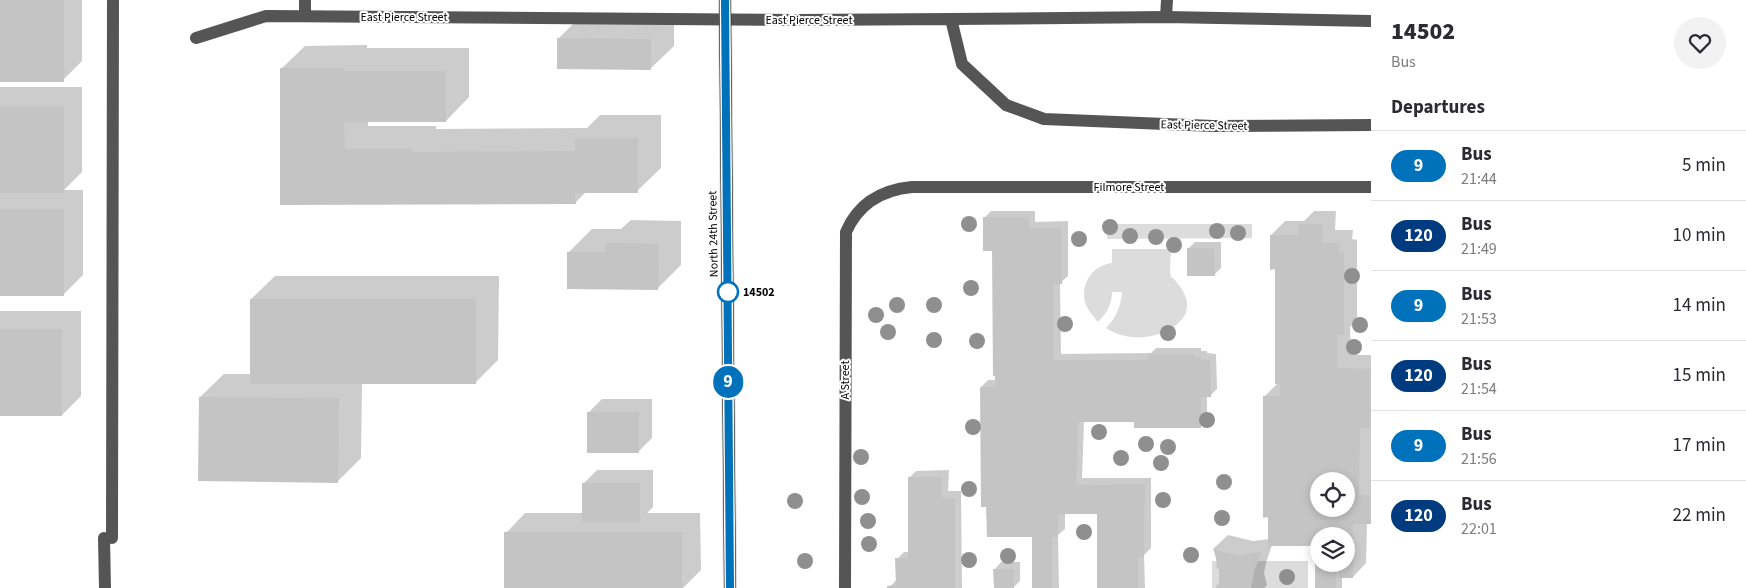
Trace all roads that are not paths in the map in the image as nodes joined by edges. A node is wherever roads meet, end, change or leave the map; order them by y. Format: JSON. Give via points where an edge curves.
{"nodes":[{"id":1,"x":113,"y":0,"type":"edge"},
{"id":2,"x":305,"y":0,"type":"edge"},
{"id":3,"x":725,"y":0,"type":"edge"},
{"id":4,"x":1167,"y":0,"type":"edge"},
{"id":5,"x":305,"y":16,"type":"junction"},
{"id":6,"x":1166,"y":17,"type":"junction"},
{"id":7,"x":951,"y":19,"type":"junction"},
{"id":8,"x":726,"y":20,"type":"junction"},
{"id":9,"x":1371,"y":21,"type":"edge"},
{"id":10,"x":196,"y":38,"type":"dead end"},
{"id":11,"x":1371,"y":125,"type":"edge"},
{"id":12,"x":1371,"y":187,"type":"edge"},
{"id":13,"x":888,"y":191,"type":"joint"},
{"id":14,"x":105,"y":588,"type":"edge"},
{"id":15,"x":730,"y":588,"type":"edge"},
{"id":16,"x":845,"y":588,"type":"edge"}],
"edges":[{"from":1,"to":14,"type":"street"},
{"from":2,"to":5,"type":"street"},
{"from":3,"to":8,"type":"main road","name":"North 24th Street"},
{"from":4,"to":6,"type":"street"},
{"from":5,"to":8,"type":"street","name":"East Pierce Street"},
{"from":5,"to":10,"type":"street","name":"East Pierce Street","via":[[266,16]]},
{"from":6,"to":7,"type":"street"},
{"from":6,"to":9,"type":"street"},
{"from":7,"to":8,"type":"street","name":"East Pierce Street"},
{"from":7,"to":11,"type":"street","name":"East Pierce Street","via":[[962,64],[1006,105],[1044,120],[1213,126]]},
{"from":8,"to":15,"type":"main road","name":"North 24th Street"},
{"from":12,"to":13,"type":"street","name":"Filmore Street","via":[[942,187]]},
{"from":13,"to":16,"type":"street","name":"A Street","via":[[872,198],[851,221],[846,232]]}]}
